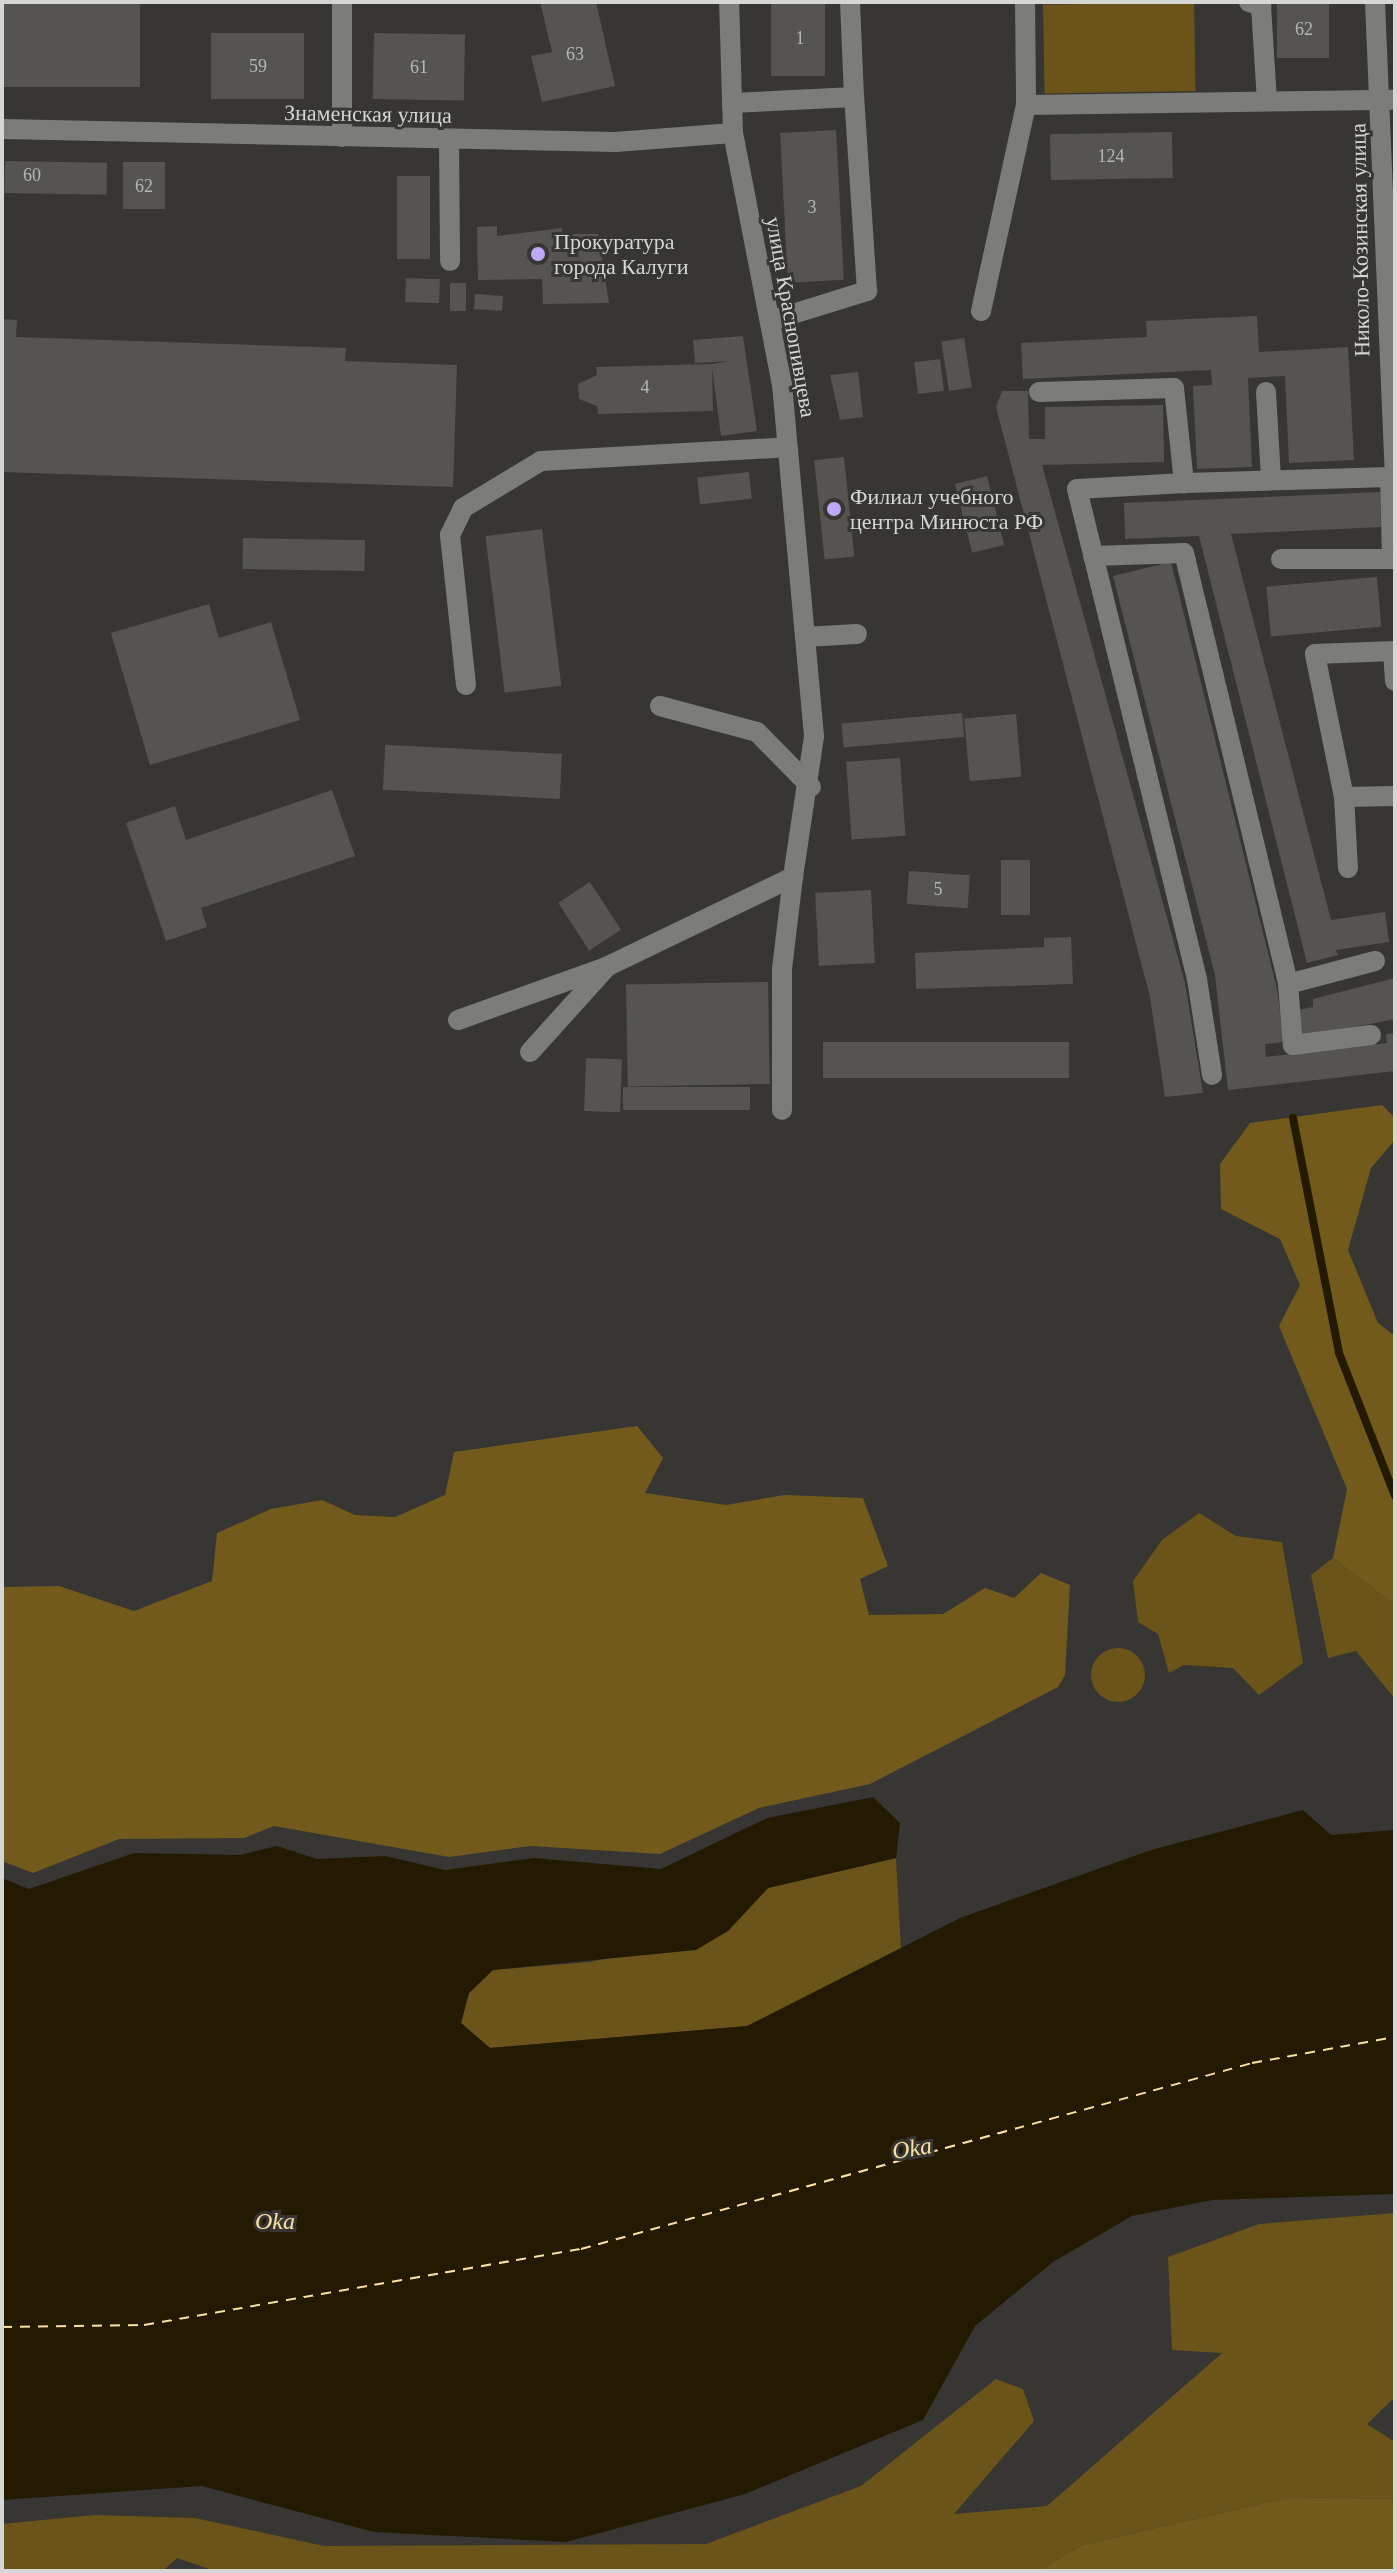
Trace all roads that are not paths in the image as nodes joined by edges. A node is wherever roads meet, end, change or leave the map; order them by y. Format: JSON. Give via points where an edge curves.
{"nodes":[{"id":1,"x":342,"y":2,"type":"edge"},
{"id":2,"x":729,"y":2,"type":"edge"},
{"id":3,"x":850,"y":2,"type":"edge"},
{"id":4,"x":1025,"y":2,"type":"edge"},
{"id":5,"x":1249,"y":2,"type":"edge"},
{"id":6,"x":1375,"y":2,"type":"edge"},
{"id":7,"x":854,"y":97,"type":"junction"},
{"id":8,"x":1388,"y":100,"type":"edge"},
{"id":9,"x":1267,"y":101,"type":"junction"},
{"id":10,"x":732,"y":103,"type":"junction"},
{"id":11,"x":1026,"y":105,"type":"junction"},
{"id":12,"x":2,"y":129,"type":"edge"},
{"id":13,"x":733,"y":133,"type":"junction"},
{"id":14,"x":342,"y":137,"type":"junction"},
{"id":15,"x":449,"y":140,"type":"junction"},
{"id":16,"x":450,"y":261,"type":"dead end"},
{"id":17,"x":981,"y":311,"type":"dead end"},
{"id":18,"x":770,"y":321,"type":"junction"},
{"id":19,"x":1039,"y":392,"type":"dead end"},
{"id":20,"x":1266,"y":392,"type":"dead end"},
{"id":21,"x":788,"y":447,"type":"junction"},
{"id":22,"x":1393,"y":476,"type":"edge"},
{"id":23,"x":1271,"y":480,"type":"junction"},
{"id":24,"x":1184,"y":483,"type":"junction"},
{"id":25,"x":1093,"y":556,"type":"junction"},
{"id":26,"x":1281,"y":559,"type":"dead end"},
{"id":27,"x":1394,"y":560,"type":"edge"},
{"id":28,"x":857,"y":634,"type":"dead end"},
{"id":29,"x":805,"y":637,"type":"junction"},
{"id":30,"x":1394,"y":651,"type":"edge"},
{"id":31,"x":1395,"y":681,"type":"edge"},
{"id":32,"x":466,"y":685,"type":"dead end"},
{"id":33,"x":660,"y":706,"type":"dead end"},
{"id":34,"x":811,"y":787,"type":"junction"},
{"id":35,"x":1395,"y":796,"type":"edge"},
{"id":36,"x":1344,"y":797,"type":"junction"},
{"id":37,"x":1348,"y":868,"type":"dead end"},
{"id":38,"x":793,"y":877,"type":"junction"},
{"id":39,"x":1375,"y":961,"type":"dead end"},
{"id":40,"x":606,"y":967,"type":"junction"},
{"id":41,"x":1288,"y":984,"type":"junction"},
{"id":42,"x":458,"y":1020,"type":"dead end"},
{"id":43,"x":1371,"y":1035,"type":"dead end"},
{"id":44,"x":530,"y":1052,"type":"dead end"},
{"id":45,"x":1212,"y":1075,"type":"dead end"},
{"id":46,"x":782,"y":1110,"type":"dead end"}],
"edges":[{"from":1,"to":14,"type":"street"},
{"from":2,"to":10,"type":"street","name":"улица Краснопивцева"},
{"from":3,"to":7,"type":"street"},
{"from":4,"to":11,"type":"street"},
{"from":5,"to":9,"type":"street","via":[[1261,6]]},
{"from":6,"to":8,"type":"street","name":"Николо-Козинская улица"},
{"from":7,"to":10,"type":"street"},
{"from":7,"to":18,"type":"street","via":[[867,291]]},
{"from":8,"to":9,"type":"street"},
{"from":8,"to":22,"type":"street","name":"Николо-Козинская улица"},
{"from":9,"to":11,"type":"street"},
{"from":10,"to":13,"type":"street","name":"улица Краснопивцева"},
{"from":11,"to":17,"type":"street"},
{"from":12,"to":14,"type":"street","name":"Знаменская улица"},
{"from":13,"to":15,"type":"street","name":"Знаменская улица","via":[[615,142]]},
{"from":13,"to":18,"type":"street","name":"улица Краснопивцева"},
{"from":14,"to":15,"type":"street","name":"Знаменская улица"},
{"from":15,"to":16,"type":"street"},
{"from":18,"to":21,"type":"street","name":"улица Краснопивцева"},
{"from":19,"to":24,"type":"street","via":[[1174,388]]},
{"from":20,"to":23,"type":"street"},
{"from":21,"to":29,"type":"street","name":"улица Краснопивцева"},
{"from":21,"to":32,"type":"street","via":[[541,461],[463,508],[450,535]]},
{"from":22,"to":23,"type":"street"},
{"from":22,"to":27,"type":"street","name":"Николо-Козинская улица"},
{"from":23,"to":24,"type":"street"},
{"from":24,"to":25,"type":"street","via":[[1077,489]]},
{"from":25,"to":41,"type":"street","via":[[1184,553]]},
{"from":25,"to":45,"type":"street","via":[[1197,979]]},
{"from":26,"to":27,"type":"street"},
{"from":28,"to":29,"type":"street"},
{"from":29,"to":34,"type":"street","name":"улица Краснопивцева","via":[[814,736]]},
{"from":30,"to":31,"type":"street"},
{"from":30,"to":36,"type":"street","via":[[1315,654]]},
{"from":33,"to":34,"type":"street","via":[[757,732]]},
{"from":34,"to":38,"type":"street","name":"улица Краснопивцева"},
{"from":35,"to":36,"type":"street"},
{"from":36,"to":37,"type":"street"},
{"from":38,"to":40,"type":"street"},
{"from":38,"to":46,"type":"street","name":"улица Краснопивцева","via":[[782,969]]},
{"from":39,"to":41,"type":"street"},
{"from":40,"to":42,"type":"street"},
{"from":40,"to":44,"type":"street"},
{"from":41,"to":43,"type":"street","via":[[1293,1045]]}]}
